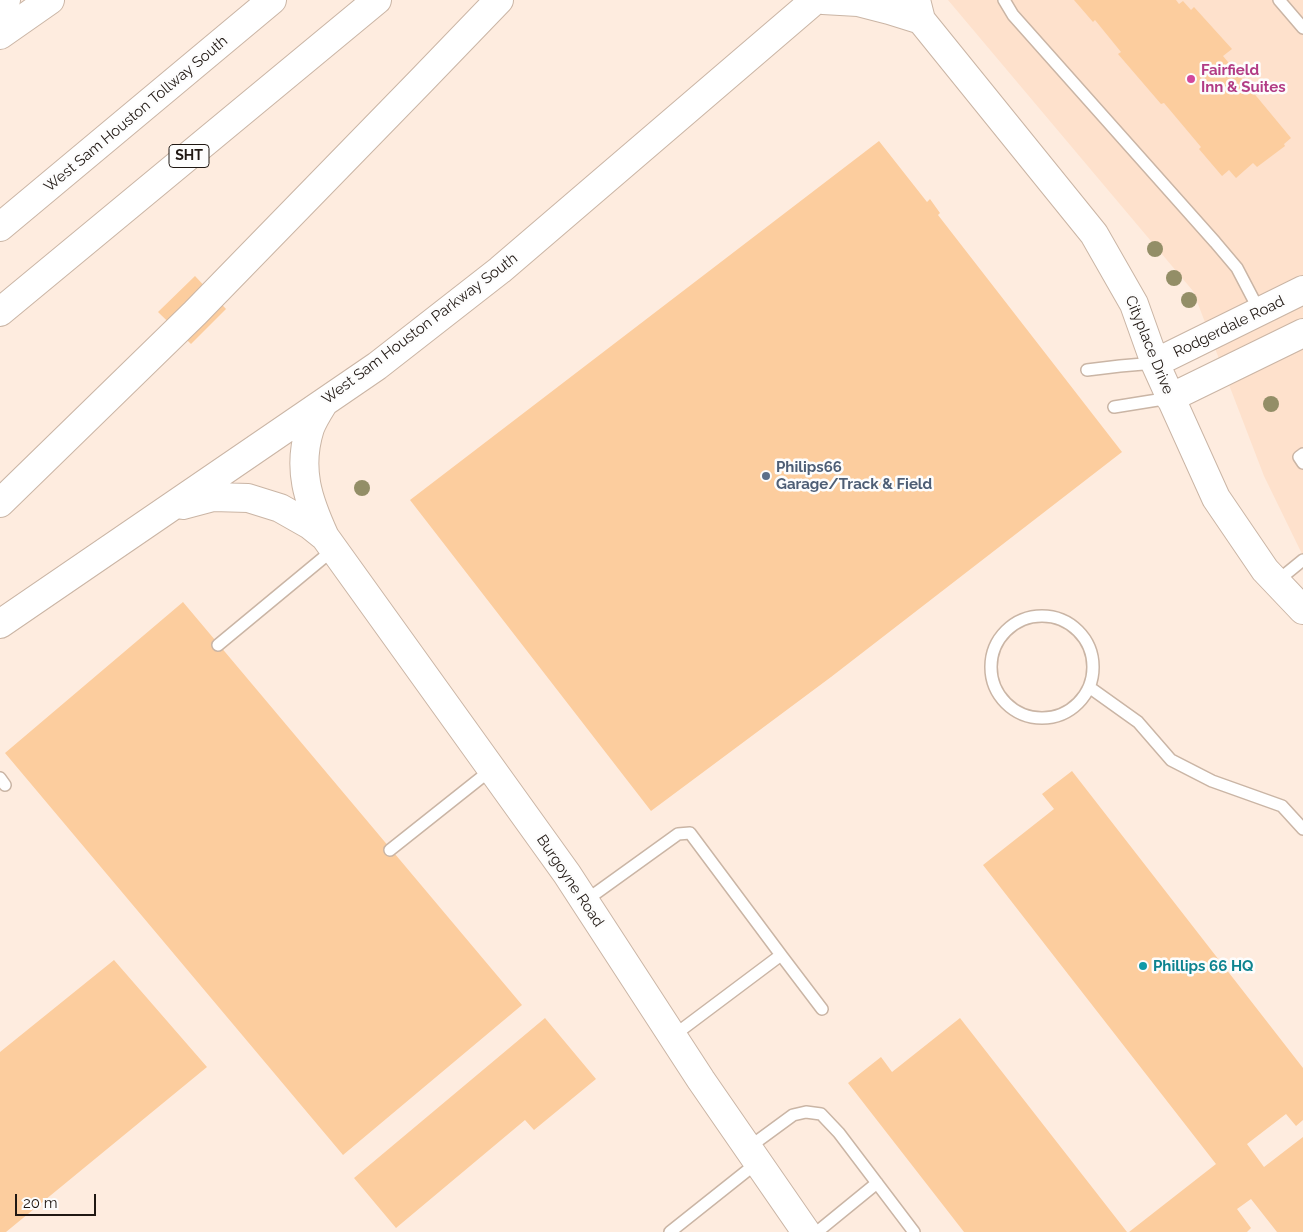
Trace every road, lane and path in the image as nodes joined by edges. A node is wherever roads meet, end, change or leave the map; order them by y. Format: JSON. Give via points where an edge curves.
{"nodes":[{"id":1,"x":6,"y":0,"type":"edge"},
{"id":2,"x":50,"y":0,"type":"edge"},
{"id":3,"x":272,"y":0,"type":"edge"},
{"id":4,"x":377,"y":0,"type":"edge"},
{"id":5,"x":499,"y":0,"type":"edge"},
{"id":6,"x":815,"y":0,"type":"edge"},
{"id":7,"x":823,"y":0,"type":"edge"},
{"id":8,"x":1004,"y":0,"type":"edge"},
{"id":9,"x":1279,"y":0,"type":"edge"},
{"id":10,"x":0,"y":5,"type":"edge"},
{"id":11,"x":918,"y":10,"type":"edge"},
{"id":12,"x":1303,"y":28,"type":"edge"},
{"id":13,"x":0,"y":34,"type":"edge"},
{"id":14,"x":0,"y":227,"type":"edge"},
{"id":15,"x":1303,"y":290,"type":"edge"},
{"id":16,"x":0,"y":312,"type":"edge"},
{"id":17,"x":1260,"y":312,"type":"junction"},
{"id":18,"x":1303,"y":333,"type":"edge"},
{"id":19,"x":1155,"y":363,"type":"junction"},
{"id":20,"x":1087,"y":370,"type":"dead end"},
{"id":21,"x":1170,"y":398,"type":"junction"},
{"id":22,"x":323,"y":404,"type":"junction"},
{"id":23,"x":1114,"y":407,"type":"dead end"},
{"id":24,"x":1303,"y":454,"type":"edge"},
{"id":25,"x":1303,"y":463,"type":"edge"},
{"id":26,"x":0,"y":503,"type":"edge"},
{"id":27,"x":151,"y":522,"type":"junction"},
{"id":28,"x":330,"y":543,"type":"junction"},
{"id":29,"x":1303,"y":560,"type":"edge"},
{"id":30,"x":1276,"y":582,"type":"junction"},
{"id":31,"x":1303,"y":610,"type":"edge"},
{"id":32,"x":0,"y":624,"type":"edge"},
{"id":33,"x":218,"y":645,"type":"dead end"},
{"id":34,"x":1089,"y":687,"type":"junction"},
{"id":35,"x":492,"y":768,"type":"junction"},
{"id":36,"x":1303,"y":829,"type":"edge"},
{"id":37,"x":390,"y":850,"type":"dead end"},
{"id":38,"x":585,"y":901,"type":"junction"},
{"id":39,"x":782,"y":955,"type":"junction"},
{"id":40,"x":822,"y":1009,"type":"dead end"},
{"id":41,"x":673,"y":1036,"type":"junction"},
{"id":42,"x":753,"y":1155,"type":"junction"},
{"id":43,"x":877,"y":1183,"type":"junction"},
{"id":44,"x":670,"y":1232,"type":"edge"},
{"id":45,"x":806,"y":1232,"type":"edge"},
{"id":46,"x":817,"y":1232,"type":"edge"},
{"id":47,"x":914,"y":1232,"type":"edge"}],
"edges":[{"from":1,"to":10,"type":"main road"},
{"from":2,"to":13,"type":"main road"},
{"from":3,"to":14,"type":"main road","name":"West Sam Houston Tollway South"},
{"from":4,"to":16,"type":"main road","number":"SHT"},
{"from":5,"to":26,"type":"main road","via":[[195,313]]},
{"from":6,"to":22,"type":"main road","name":"West Sam Houston Parkway South","via":[[500,270]]},
{"from":7,"to":11,"type":"main road","name":"Cityplace Drive","via":[[858,2],[890,10]]},
{"from":8,"to":17,"type":"lane","via":[[1013,15],[1237,268]]},
{"from":9,"to":12,"type":"lane"},
{"from":11,"to":19,"type":"main road","name":"Cityplace Drive","via":[[1094,234],[1134,304]]},
{"from":15,"to":17,"type":"main road","name":"Rodgerdale Road"},
{"from":17,"to":19,"type":"main road","name":"Rodgerdale Road"},
{"from":18,"to":21,"type":"main road"},
{"from":19,"to":20,"type":"lane"},
{"from":19,"to":21,"type":"main road","name":"Cityplace Drive"},
{"from":21,"to":23,"type":"lane"},
{"from":21,"to":30,"type":"main road","name":"Cityplace Drive","via":[[1216,498]]},
{"from":22,"to":27,"type":"main road","name":"West Sam Houston Parkway South"},
{"from":22,"to":28,"type":"main road","name":"Burgoyne Road","via":[[311,426],[304,452],[304,477],[310,502]]},
{"from":24,"to":25,"type":"lane","via":[[1298,457]]},
{"from":27,"to":28,"type":"main road","name":"Burgoyne Road","via":[[180,505],[213,498],[248,498],[280,508],[310,525]]},
{"from":27,"to":32,"type":"main road","name":"West Sam Houston Parkway South"},
{"from":28,"to":33,"type":"lane"},
{"from":28,"to":35,"type":"main road","name":"Burgoyne Road"},
{"from":29,"to":30,"type":"lane"},
{"from":30,"to":31,"type":"main road","name":"Cityplace Drive"},
{"from":34,"to":34,"type":"lane","via":[[1067,712],[1033,717],[1016,711],[995,685],[991,668],[994,650],[1001,636],[1013,624],[1044,616],[1060,619],[1074,627],[1092,655]]},
{"from":34,"to":36,"type":"lane","via":[[1138,722],[1171,760],[1212,781],[1282,806]]},
{"from":35,"to":37,"type":"lane"},
{"from":35,"to":38,"type":"main road","name":"Burgoyne Road"},
{"from":38,"to":39,"type":"lane","via":[[678,834],[690,834]]},
{"from":38,"to":41,"type":"main road","name":"Burgoyne Road"},
{"from":39,"to":40,"type":"lane"},
{"from":39,"to":41,"type":"lane"},
{"from":41,"to":42,"type":"main road","name":"Burgoyne Road"},
{"from":42,"to":43,"type":"lane","via":[[794,1115],[806,1112],[821,1114],[839,1132]]},
{"from":42,"to":44,"type":"lane"},
{"from":42,"to":45,"type":"main road","name":"Burgoyne Road"},
{"from":43,"to":46,"type":"lane"},
{"from":43,"to":47,"type":"lane"}]}
